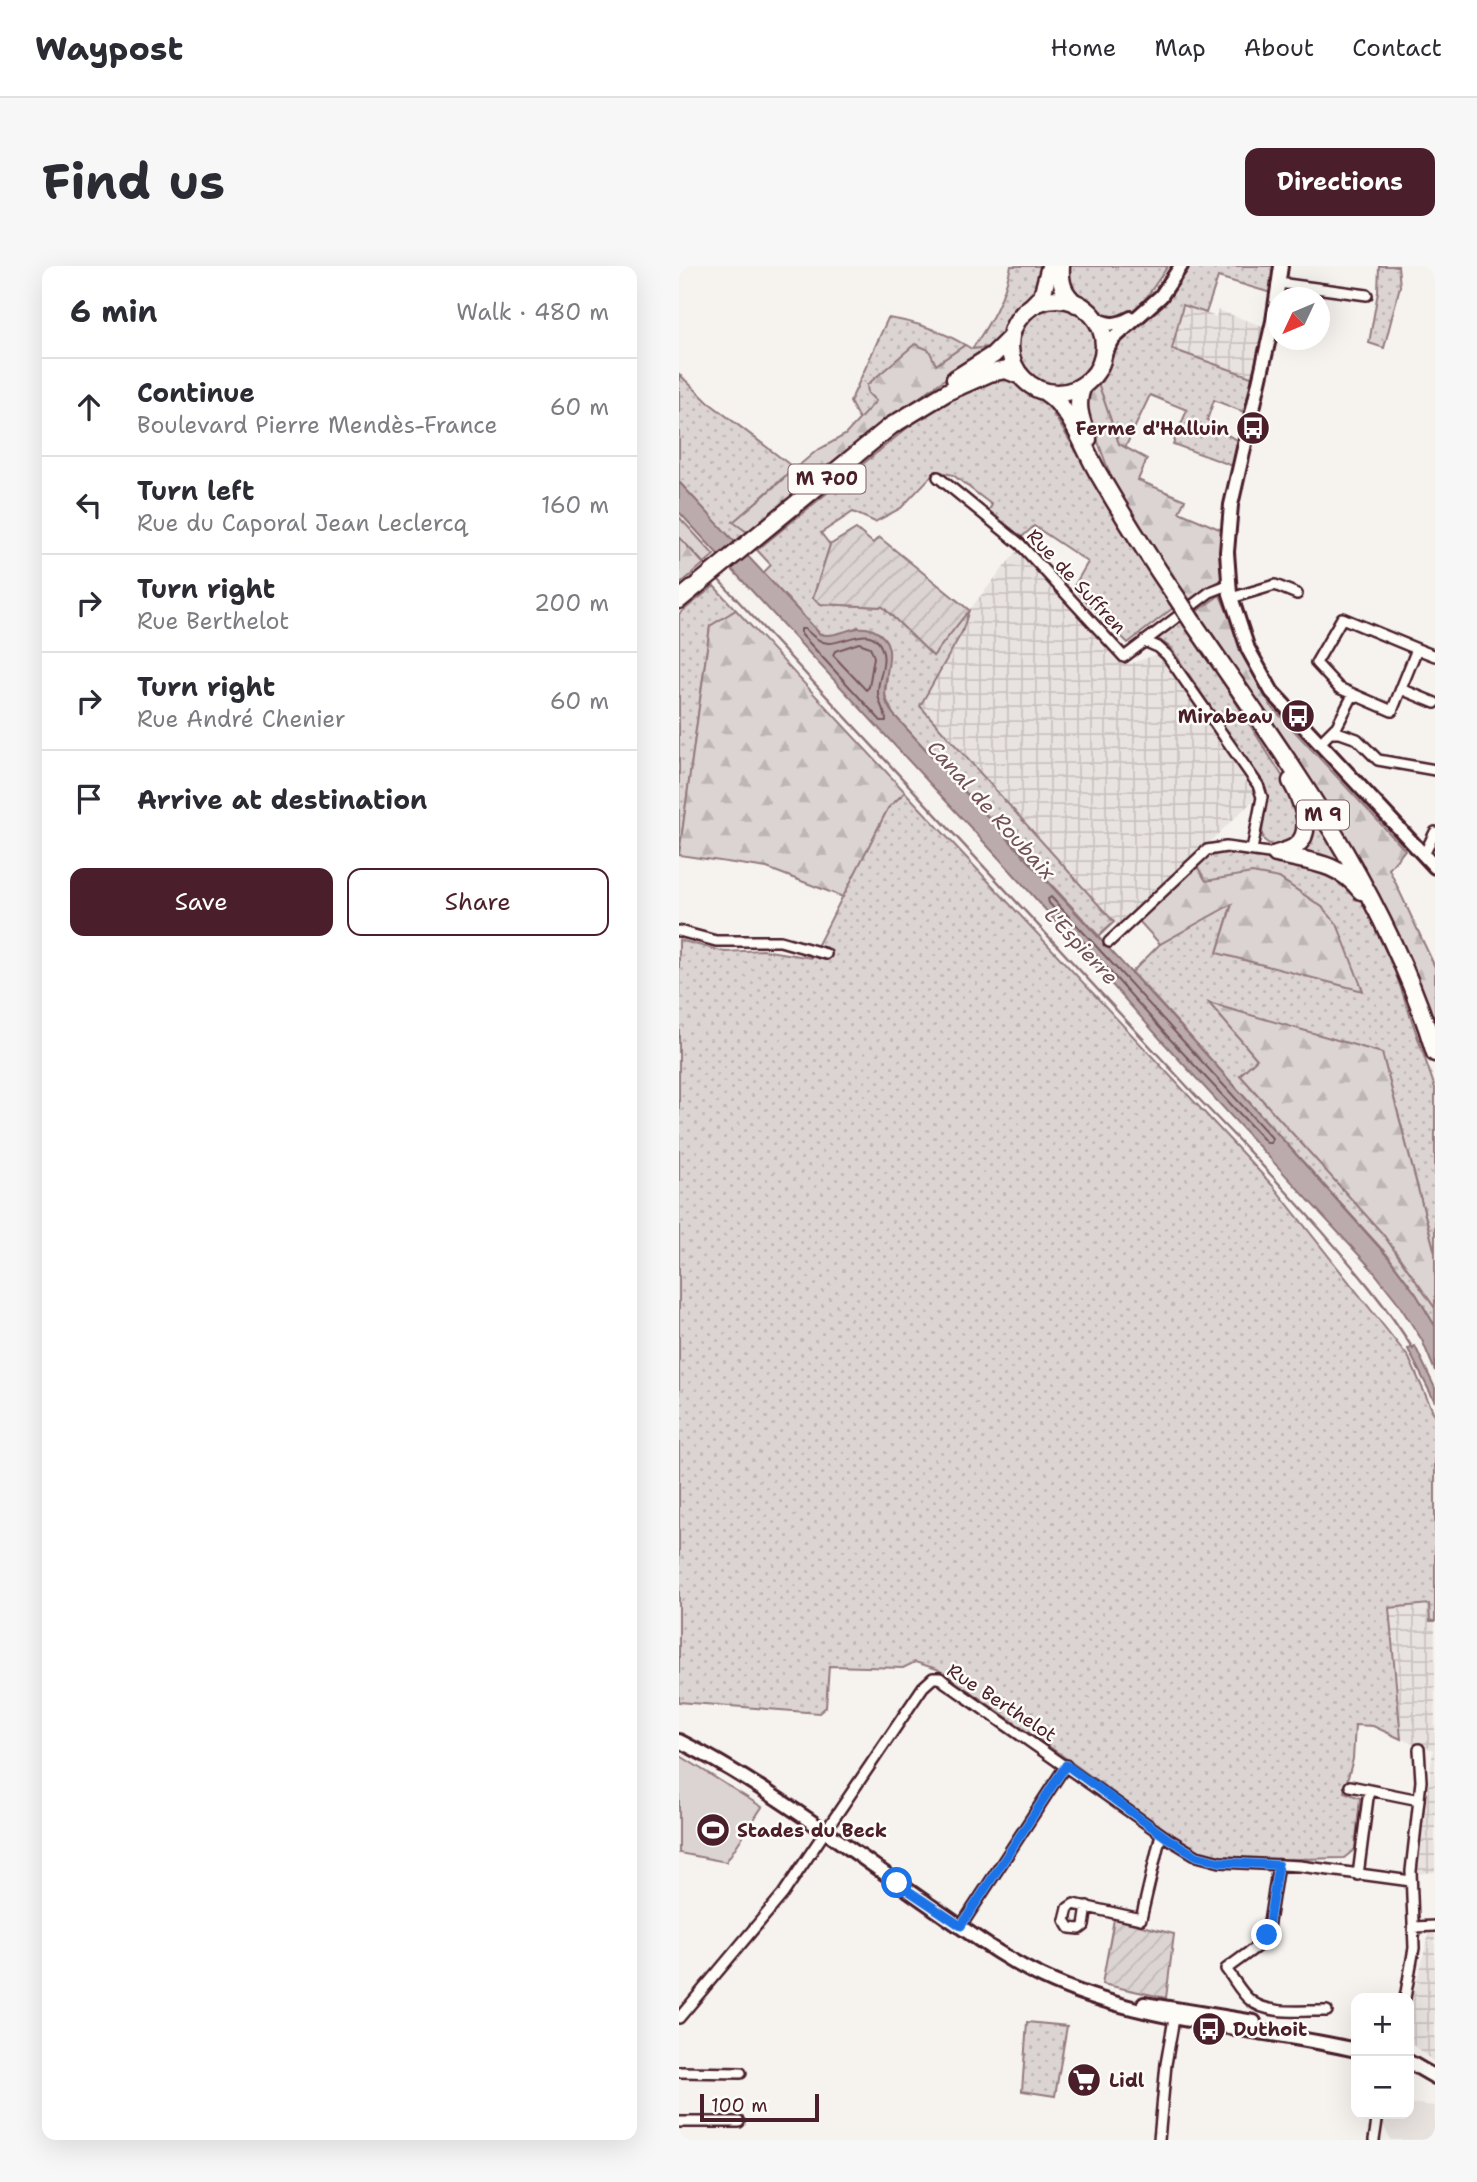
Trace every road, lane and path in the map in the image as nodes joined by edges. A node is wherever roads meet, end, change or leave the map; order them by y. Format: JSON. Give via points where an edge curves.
{"nodes":[{"id":1,"x":1050,"y":266,"type":"edge"},
{"id":2,"x":1061,"y":266,"type":"edge"},
{"id":3,"x":1173,"y":266,"type":"edge"},
{"id":4,"x":1181,"y":266,"type":"edge"},
{"id":5,"x":1281,"y":266,"type":"edge"},
{"id":6,"x":1279,"y":283,"type":"junction"},
{"id":7,"x":1367,"y":295,"type":"dead end"},
{"id":8,"x":1076,"y":304,"type":"junction"},
{"id":9,"x":1031,"y":307,"type":"junction"},
{"id":10,"x":1093,"y":317,"type":"junction"},
{"id":11,"x":1011,"y":337,"type":"junction"},
{"id":12,"x":1102,"y":358,"type":"junction"},
{"id":13,"x":1021,"y":376,"type":"junction"},
{"id":14,"x":1084,"y":384,"type":"junction"},
{"id":15,"x":1042,"y":391,"type":"junction"},
{"id":16,"x":891,"y":426,"type":"junction"},
{"id":17,"x":938,"y":477,"type":"dead end"},
{"id":18,"x":1112,"y":496,"type":"junction"},
{"id":19,"x":1230,"y":591,"type":"junction"},
{"id":20,"x":1297,"y":594,"type":"dead end"},
{"id":21,"x":685,"y":596,"type":"edge"},
{"id":22,"x":1144,"y":641,"type":"junction"},
{"id":23,"x":1417,"y":649,"type":"junction"},
{"id":24,"x":1435,"y":656,"type":"edge"},
{"id":25,"x":1401,"y":689,"type":"junction"},
{"id":26,"x":1353,"y":695,"type":"junction"},
{"id":27,"x":1435,"y":703,"type":"edge"},
{"id":28,"x":1251,"y":707,"type":"junction"},
{"id":29,"x":1330,"y":733,"type":"junction"},
{"id":30,"x":1319,"y":744,"type":"junction"},
{"id":31,"x":1435,"y":770,"type":"edge"},
{"id":32,"x":1435,"y":832,"type":"edge"},
{"id":33,"x":1252,"y":850,"type":"junction"},
{"id":34,"x":1276,"y":855,"type":"junction"},
{"id":35,"x":1432,"y":862,"type":"edge"},
{"id":36,"x":1380,"y":915,"type":"junction"},
{"id":37,"x":679,"y":931,"type":"edge"},
{"id":38,"x":1109,"y":942,"type":"dead end"},
{"id":39,"x":827,"y":954,"type":"dead end"},
{"id":40,"x":1435,"y":1053,"type":"edge"},
{"id":41,"x":679,"y":1741,"type":"edge"},
{"id":42,"x":1419,"y":1749,"type":"dead end"},
{"id":43,"x":1066,"y":1765,"type":"junction"},
{"id":44,"x":1350,"y":1786,"type":"dead end"},
{"id":45,"x":1369,"y":1790,"type":"junction"},
{"id":46,"x":1419,"y":1800,"type":"junction"},
{"id":47,"x":826,"y":1833,"type":"junction"},
{"id":48,"x":1161,"y":1834,"type":"junction"},
{"id":49,"x":1278,"y":1865,"type":"junction"},
{"id":50,"x":1358,"y":1875,"type":"junction"},
{"id":51,"x":1411,"y":1881,"type":"junction"},
{"id":52,"x":1087,"y":1906,"type":"dead end"},
{"id":53,"x":961,"y":1926,"type":"junction"},
{"id":54,"x":1435,"y":1926,"type":"edge"},
{"id":55,"x":1414,"y":1927,"type":"junction"},
{"id":56,"x":1406,"y":1993,"type":"edge"},
{"id":57,"x":1327,"y":2011,"type":"dead end"},
{"id":58,"x":1175,"y":2013,"type":"junction"},
{"id":59,"x":679,"y":2018,"type":"edge"},
{"id":60,"x":1351,"y":2041,"type":"edge"},
{"id":61,"x":1351,"y":2049,"type":"edge"},
{"id":62,"x":1414,"y":2065,"type":"edge"},
{"id":63,"x":679,"y":2072,"type":"edge"},
{"id":64,"x":741,"y":2073,"type":"dead end"},
{"id":65,"x":1414,"y":2074,"type":"edge"},
{"id":66,"x":1435,"y":2077,"type":"edge"},
{"id":67,"x":1435,"y":2085,"type":"edge"},
{"id":68,"x":1377,"y":2119,"type":"edge"},
{"id":69,"x":679,"y":2122,"type":"edge"},
{"id":70,"x":739,"y":2122,"type":"dead end"},
{"id":71,"x":1159,"y":2140,"type":"edge"},
{"id":72,"x":1374,"y":2140,"type":"edge"}],
"edges":[{"from":1,"to":9,"type":"highway","via":[[1042,296]]},
{"from":2,"to":8,"type":"highway","via":[[1063,289]]},
{"from":3,"to":10,"type":"street","via":[[1150,300],[1128,320],[1109,325]]},
{"from":4,"to":12,"type":"street","via":[[1161,296],[1114,338]]},
{"from":5,"to":6,"type":"street"},
{"from":6,"to":7,"type":"street"},
{"from":6,"to":19,"type":"street","via":[[1231,505]]},
{"from":8,"to":9,"type":"highway","via":[[1055,299]]},
{"from":8,"to":10,"type":"highway"},
{"from":9,"to":11,"type":"highway","via":[[1018,320]]},
{"from":10,"to":12,"type":"highway","via":[[1103,336]]},
{"from":11,"to":13,"type":"highway","via":[[1011,358]]},
{"from":11,"to":16,"type":"highway","number":"M 700","via":[[993,355]]},
{"from":12,"to":14,"type":"highway"},
{"from":13,"to":15,"type":"highway"},
{"from":13,"to":16,"type":"highway","number":"M 700","via":[[1006,370],[990,373]]},
{"from":14,"to":15,"type":"highway","via":[[1064,393]]},
{"from":14,"to":18,"type":"highway","number":"M 9","via":[[1079,400],[1081,418]]},
{"from":15,"to":18,"type":"highway","number":"M 9","via":[[1061,407]]},
{"from":16,"to":21,"type":"highway","number":"M 700"},
{"from":17,"to":22,"type":"street","name":"Rue de Suffren","via":[[1020,544],[1124,656]]},
{"from":18,"to":28,"type":"highway","number":"M 9","bridge":true},
{"from":19,"to":20,"type":"street","name":"Rue de Suffren","via":[[1275,585]]},
{"from":19,"to":22,"type":"street","name":"Rue de Suffren","via":[[1210,592]]},
{"from":19,"to":30,"type":"street","via":[[1248,649],[1266,683]]},
{"from":22,"to":33,"type":"street","via":[[1167,655],[1258,785],[1262,797]]},
{"from":23,"to":24,"type":"street"},
{"from":23,"to":25,"type":"street"},
{"from":23,"to":26,"type":"street","via":[[1342,618],[1316,663],[1336,686]]},
{"from":25,"to":26,"type":"street","via":[[1392,711]]},
{"from":25,"to":27,"type":"street"},
{"from":26,"to":29,"type":"street"},
{"from":28,"to":34,"type":"highway","via":[[1304,810],[1301,842]]},
{"from":28,"to":36,"type":"highway","number":"M 9","via":[[1335,833]]},
{"from":29,"to":30,"type":"street"},
{"from":29,"to":31,"type":"street","via":[[1357,739],[1378,760]]},
{"from":30,"to":35,"type":"street"},
{"from":32,"to":35,"type":"street"},
{"from":33,"to":34,"type":"street"},
{"from":33,"to":38,"type":"street","via":[[1220,846],[1201,854]]},
{"from":34,"to":36,"type":"highway","via":[[1341,871]]},
{"from":36,"to":40,"type":"highway","number":"M 9"},
{"from":37,"to":39,"type":"street","via":[[716,941],[780,942]]},
{"from":41,"to":47,"type":"street","via":[[745,1778]]},
{"from":42,"to":46,"type":"street"},
{"from":43,"to":47,"type":"street","name":"Rue Berthelot","via":[[940,1678],[930,1679]]},
{"from":43,"to":48,"type":"street","name":"Rue Berthelot"},
{"from":43,"to":53,"type":"street"},
{"from":44,"to":45,"type":"street"},
{"from":45,"to":46,"type":"street"},
{"from":45,"to":50,"type":"street"},
{"from":46,"to":51,"type":"street"},
{"from":47,"to":53,"type":"street"},
{"from":47,"to":59,"type":"street","via":[[783,1894]]},
{"from":48,"to":49,"type":"street","name":"Rue Berthelot","via":[[1209,1860]]},
{"from":48,"to":52,"type":"street","via":[[1141,1919]]},
{"from":49,"to":50,"type":"street","name":"Rue Berthelot"},
{"from":49,"to":57,"type":"street","via":[[1267,1935],[1226,1969],[1257,2004]]},
{"from":50,"to":51,"type":"street","name":"Rue Berthelot"},
{"from":51,"to":55,"type":"street"},
{"from":53,"to":58,"type":"street","via":[[1032,1972],[1089,1994]]},
{"from":54,"to":55,"type":"street"},
{"from":55,"to":56,"type":"street"},
{"from":58,"to":60,"type":"street"},
{"from":58,"to":61,"type":"street"},
{"from":58,"to":71,"type":"street"},
{"from":62,"to":66,"type":"street"},
{"from":63,"to":64,"type":"street"},
{"from":65,"to":67,"type":"street"},
{"from":68,"to":72,"type":"street"},
{"from":69,"to":70,"type":"street"}]}
